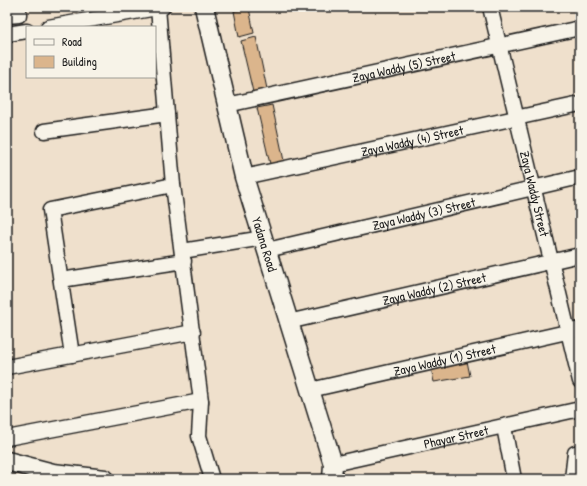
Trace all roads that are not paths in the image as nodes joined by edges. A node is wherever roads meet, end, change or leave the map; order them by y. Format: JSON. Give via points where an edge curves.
{"nodes":[{"id":1,"x":19,"y":7,"type":"edge"},
{"id":2,"x":160,"y":7,"type":"edge"},
{"id":3,"x":204,"y":7,"type":"edge"},
{"id":4,"x":490,"y":7,"type":"edge"},
{"id":5,"x":7,"y":16,"type":"edge"},
{"id":6,"x":54,"y":26,"type":"edge"},
{"id":7,"x":580,"y":28,"type":"edge"},
{"id":8,"x":26,"y":31,"type":"edge"},
{"id":9,"x":7,"y":34,"type":"edge"},
{"id":10,"x":500,"y":46,"type":"junction"},
{"id":11,"x":158,"y":53,"type":"edge"},
{"id":12,"x":580,"y":104,"type":"edge"},
{"id":13,"x":227,"y":105,"type":"junction"},
{"id":14,"x":167,"y":114,"type":"junction"},
{"id":15,"x":517,"y":117,"type":"junction"},
{"id":16,"x":44,"y":131,"type":"dead end"},
{"id":17,"x":244,"y":177,"type":"junction"},
{"id":18,"x":580,"y":177,"type":"edge"},
{"id":19,"x":173,"y":185,"type":"junction"},
{"id":20,"x":534,"y":188,"type":"junction"},
{"id":21,"x":265,"y":244,"type":"junction"},
{"id":22,"x":580,"y":255,"type":"edge"},
{"id":23,"x":183,"y":256,"type":"junction"},
{"id":24,"x":552,"y":261,"type":"junction"},
{"id":25,"x":61,"y":280,"type":"junction"},
{"id":26,"x":288,"y":322,"type":"junction"},
{"id":27,"x":574,"y":330,"type":"edge"},
{"id":28,"x":193,"y":332,"type":"junction"},
{"id":29,"x":72,"y":355,"type":"junction"},
{"id":30,"x":7,"y":367,"type":"edge"},
{"id":31,"x":580,"y":381,"type":"edge"},
{"id":32,"x":310,"y":390,"type":"junction"},
{"id":33,"x":201,"y":401,"type":"junction"},
{"id":34,"x":580,"y":409,"type":"edge"},
{"id":35,"x":504,"y":427,"type":"junction"},
{"id":36,"x":7,"y":438,"type":"edge"},
{"id":37,"x":580,"y":452,"type":"edge"},
{"id":38,"x":7,"y":461,"type":"edge"},
{"id":39,"x":332,"y":471,"type":"edge"},
{"id":40,"x":7,"y":472,"type":"edge"},
{"id":41,"x":37,"y":479,"type":"edge"},
{"id":42,"x":105,"y":479,"type":"edge"},
{"id":43,"x":212,"y":479,"type":"edge"},
{"id":44,"x":344,"y":479,"type":"edge"},
{"id":45,"x":514,"y":479,"type":"edge"},
{"id":46,"x":572,"y":479,"type":"edge"}],
"edges":[{"from":1,"to":5,"type":"street","via":[[19,15]]},
{"from":2,"to":6,"type":"street"},
{"from":2,"to":11,"type":"street"},
{"from":3,"to":13,"type":"main road","name":"Yadana Road"},
{"from":4,"to":10,"type":"street","name":"Zaya Waddy Street"},
{"from":7,"to":10,"type":"street","name":"Zaya Waddy (5) Street"},
{"from":8,"to":9,"type":"street"},
{"from":10,"to":13,"type":"street","name":"Zaya Waddy (5) Street"},
{"from":10,"to":15,"type":"street","name":"Zaya Waddy Street"},
{"from":11,"to":14,"type":"street"},
{"from":12,"to":15,"type":"street","name":"Zaya Waddy (4) Street"},
{"from":13,"to":17,"type":"main road","name":"Yadana Road"},
{"from":14,"to":16,"type":"street"},
{"from":14,"to":19,"type":"street"},
{"from":15,"to":17,"type":"street","name":"Zaya Waddy (4) Street"},
{"from":15,"to":20,"type":"street","name":"Zaya Waddy Street"},
{"from":17,"to":21,"type":"main road","name":"Yadana Road"},
{"from":18,"to":20,"type":"street","name":"Zaya Waddy (3) Street"},
{"from":19,"to":23,"type":"street"},
{"from":19,"to":25,"type":"street","via":[[50,210]]},
{"from":20,"to":21,"type":"street","name":"Zaya Waddy (3) Street"},
{"from":20,"to":24,"type":"street","name":"Zaya Waddy Street"},
{"from":21,"to":23,"type":"street","name":"Zaya Waddy (3) Street"},
{"from":21,"to":26,"type":"main road","name":"Yadana Road"},
{"from":22,"to":24,"type":"street","name":"Zaya Waddy (2) Street"},
{"from":23,"to":25,"type":"street","name":"Zaya Waddy (3) Street"},
{"from":23,"to":28,"type":"street"},
{"from":24,"to":26,"type":"street","name":"Zaya Waddy (2) Street"},
{"from":24,"to":27,"type":"street","name":"Zaya Waddy Street"},
{"from":25,"to":29,"type":"street"},
{"from":26,"to":32,"type":"main road","name":"Yadana Road"},
{"from":27,"to":31,"type":"street","name":"Zaya Waddy Street"},
{"from":27,"to":32,"type":"street","name":"Zaya Waddy (1) Street"},
{"from":28,"to":29,"type":"street"},
{"from":28,"to":33,"type":"street"},
{"from":29,"to":30,"type":"street"},
{"from":32,"to":39,"type":"main road","name":"Yadana Road"},
{"from":33,"to":36,"type":"street"},
{"from":33,"to":43,"type":"street","via":[[199,436]]},
{"from":34,"to":35,"type":"street","name":"Phayar Street"},
{"from":35,"to":39,"type":"street","name":"Phayar Street"},
{"from":35,"to":45,"type":"street"},
{"from":37,"to":46,"type":"street","via":[[574,453]]},
{"from":38,"to":42,"type":"main road","via":[[53,473]]},
{"from":39,"to":44,"type":"main road","name":"Yadana Road"},
{"from":40,"to":41,"type":"main road"}]}
